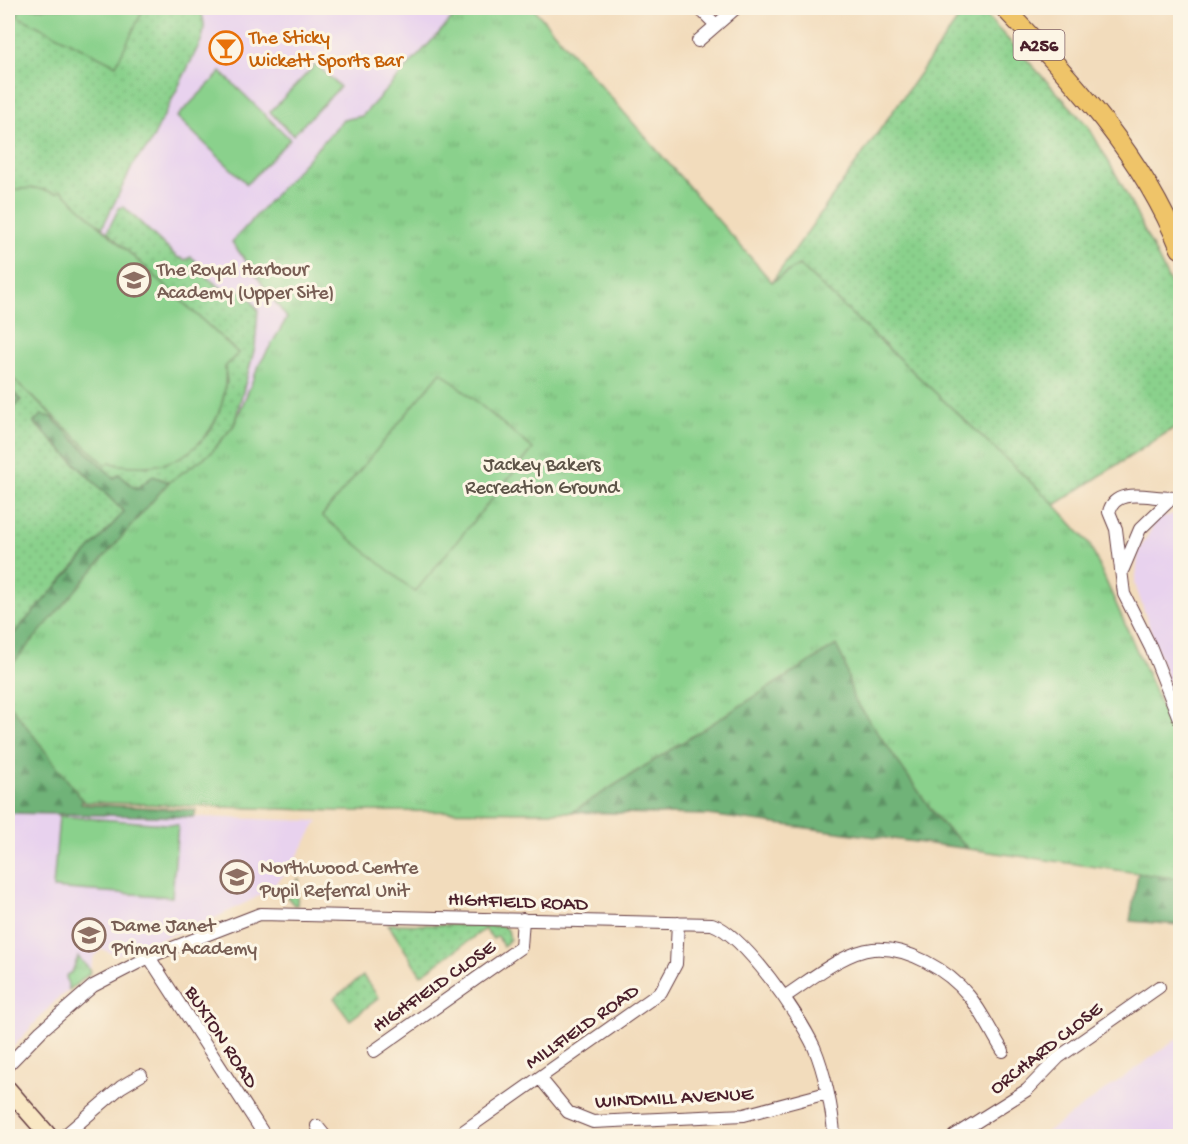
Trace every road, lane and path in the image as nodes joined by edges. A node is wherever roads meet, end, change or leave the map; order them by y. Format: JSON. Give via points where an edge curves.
{"nodes":[{"id":1,"x":699,"y":8,"type":"edge"},
{"id":2,"x":735,"y":8,"type":"edge"},
{"id":3,"x":1004,"y":8,"type":"edge"},
{"id":4,"x":716,"y":25,"type":"junction"},
{"id":5,"x":698,"y":41,"type":"dead end"},
{"id":6,"x":1180,"y":249,"type":"edge"},
{"id":7,"x":1137,"y":497,"type":"junction"},
{"id":8,"x":1175,"y":498,"type":"edge"},
{"id":9,"x":1142,"y":527,"type":"junction"},
{"id":10,"x":1116,"y":529,"type":"junction"},
{"id":11,"x":1123,"y":569,"type":"junction"},
{"id":12,"x":1180,"y":721,"type":"edge"},
{"id":13,"x":523,"y":919,"type":"junction"},
{"id":14,"x":678,"y":923,"type":"junction"},
{"id":15,"x":149,"y":957,"type":"junction"},
{"id":16,"x":1159,"y":987,"type":"dead end"},
{"id":17,"x":784,"y":997,"type":"junction"},
{"id":18,"x":374,"y":1051,"type":"dead end"},
{"id":19,"x":1004,"y":1052,"type":"dead end"},
{"id":20,"x":8,"y":1065,"type":"edge"},
{"id":21,"x":141,"y":1075,"type":"dead end"},
{"id":22,"x":540,"y":1078,"type":"junction"},
{"id":23,"x":8,"y":1089,"type":"edge"},
{"id":24,"x":827,"y":1093,"type":"junction"},
{"id":25,"x":463,"y":1129,"type":"edge"},
{"id":26,"x":50,"y":1137,"type":"edge"},
{"id":27,"x":64,"y":1137,"type":"edge"},
{"id":28,"x":265,"y":1137,"type":"edge"},
{"id":29,"x":834,"y":1137,"type":"edge"},
{"id":30,"x":954,"y":1137,"type":"edge"}],
"edges":[{"from":1,"to":4,"type":"street"},
{"from":2,"to":4,"type":"street"},
{"from":3,"to":6,"type":"main road","number":"A256","via":[[1074,83],[1117,138]]},
{"from":4,"to":5,"type":"street"},
{"from":7,"to":8,"type":"street"},
{"from":7,"to":9,"type":"street","via":[[1145,506]]},
{"from":7,"to":10,"type":"street","via":[[1125,495],[1114,501],[1110,519]]},
{"from":8,"to":9,"type":"street"},
{"from":9,"to":10,"type":"street","via":[[1128,533]]},
{"from":9,"to":11,"type":"street"},
{"from":10,"to":11,"type":"street"},
{"from":11,"to":12,"type":"street","via":[[1124,594]]},
{"from":13,"to":14,"type":"street","name":"HIGHFIELD ROAD"},
{"from":13,"to":15,"type":"street","name":"HIGHFIELD ROAD","via":[[260,914]]},
{"from":13,"to":18,"type":"street","name":"HIGHFIELD CLOSE","via":[[521,947]]},
{"from":14,"to":17,"type":"street","name":"HIGHFIELD ROAD","via":[[724,928]]},
{"from":14,"to":22,"type":"street","name":"MILLFIELD ROAD","via":[[676,964],[661,992]]},
{"from":15,"to":20,"type":"street","name":"HIGHFIELD ROAD","via":[[93,986],[40,1031]]},
{"from":15,"to":28,"type":"street","name":"BUXTON ROAD"},
{"from":16,"to":30,"type":"street","name":"ORCHARD CLOSE","via":[[1059,1057],[1028,1090]]},
{"from":17,"to":19,"type":"street","via":[[837,962],[864,952],[873,949],[909,953],[945,974],[969,996]]},
{"from":17,"to":24,"type":"street","name":"HIGHFIELD ROAD","via":[[814,1048]]},
{"from":21,"to":27,"type":"street","via":[[121,1087]]},
{"from":22,"to":24,"type":"street","name":"WINDMILL AVENUE","via":[[568,1112],[593,1122],[744,1115]]},
{"from":22,"to":25,"type":"street","name":"MILLFIELD ROAD"},
{"from":23,"to":26,"type":"main road"},
{"from":24,"to":29,"type":"street","name":"HIGHFIELD ROAD"}]}
